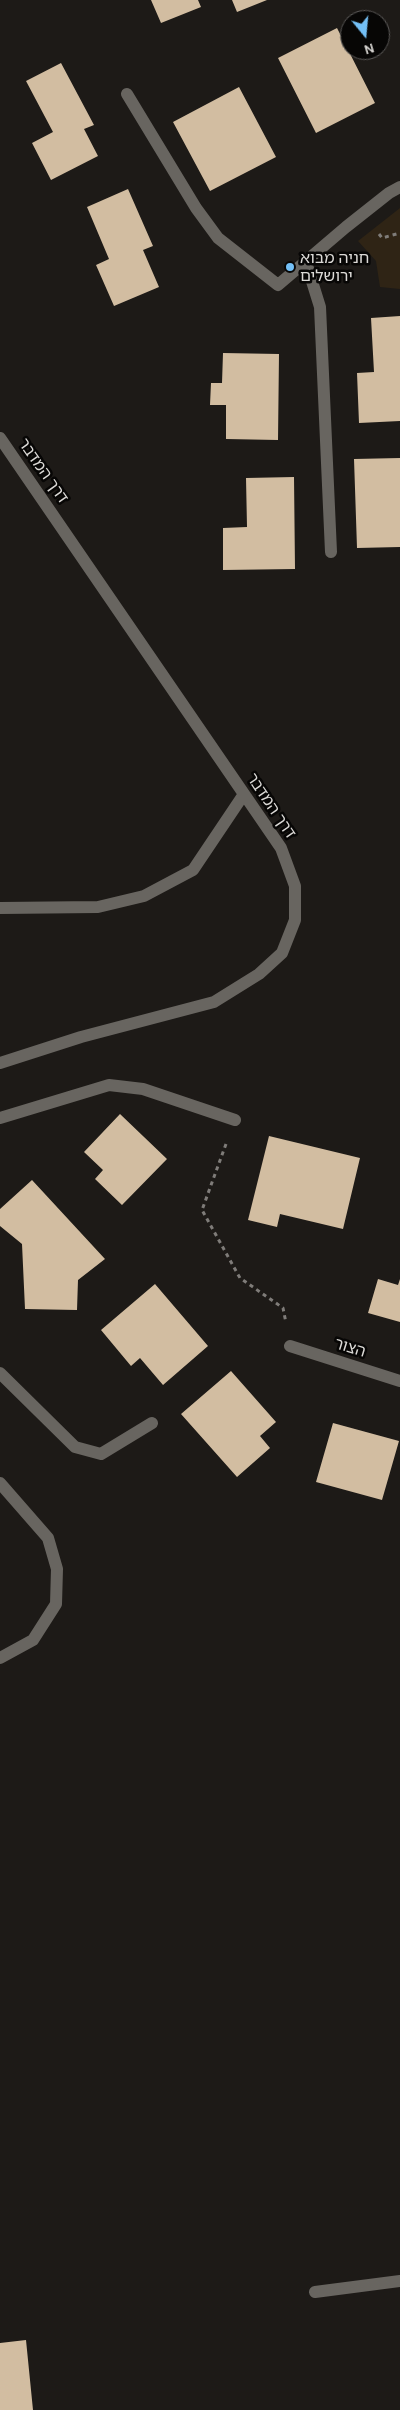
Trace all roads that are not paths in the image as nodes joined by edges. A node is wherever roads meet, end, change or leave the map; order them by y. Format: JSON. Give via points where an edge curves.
{"nodes":[{"id":1,"x":127,"y":94,"type":"dead end"},
{"id":2,"x":400,"y":187,"type":"edge"},
{"id":3,"x":306,"y":262,"type":"junction"},
{"id":4,"x":0,"y":438,"type":"edge"},
{"id":5,"x":331,"y":552,"type":"dead end"},
{"id":6,"x":244,"y":794,"type":"junction"},
{"id":7,"x":0,"y":908,"type":"edge"},
{"id":8,"x":0,"y":1063,"type":"edge"},
{"id":9,"x":0,"y":1118,"type":"edge"},
{"id":10,"x":235,"y":1120,"type":"road end"},
{"id":11,"x":290,"y":1346,"type":"road end"},
{"id":12,"x":0,"y":1373,"type":"edge"},
{"id":13,"x":400,"y":1381,"type":"edge"},
{"id":14,"x":152,"y":1423,"type":"dead end"},
{"id":15,"x":0,"y":1483,"type":"edge"},
{"id":16,"x":0,"y":1658,"type":"edge"},
{"id":17,"x":400,"y":2281,"type":"edge"},
{"id":18,"x":315,"y":2292,"type":"dead end"}],
"edges":[{"from":1,"to":3,"type":"street","via":[[196,208],[218,238],[278,286]]},
{"from":2,"to":3,"type":"street"},
{"from":3,"to":5,"type":"street","via":[[320,307]]},
{"from":4,"to":6,"type":"street","name":"דרך המדבר"},
{"from":6,"to":7,"type":"street","via":[[193,870],[144,896],[98,907]]},
{"from":6,"to":8,"type":"street","name":"דרך המדבר","via":[[281,848],[295,886],[295,920],[282,953],[259,974],[214,1002],[81,1037]]},
{"from":9,"to":10,"type":"street","via":[[109,1085],[143,1089]]},
{"from":11,"to":13,"type":"street","name":"הצור"},
{"from":12,"to":14,"type":"street","via":[[75,1447],[101,1454]]},
{"from":15,"to":16,"type":"street","via":[[48,1538],[57,1569],[56,1604],[33,1640]]},
{"from":17,"to":18,"type":"street"}]}
